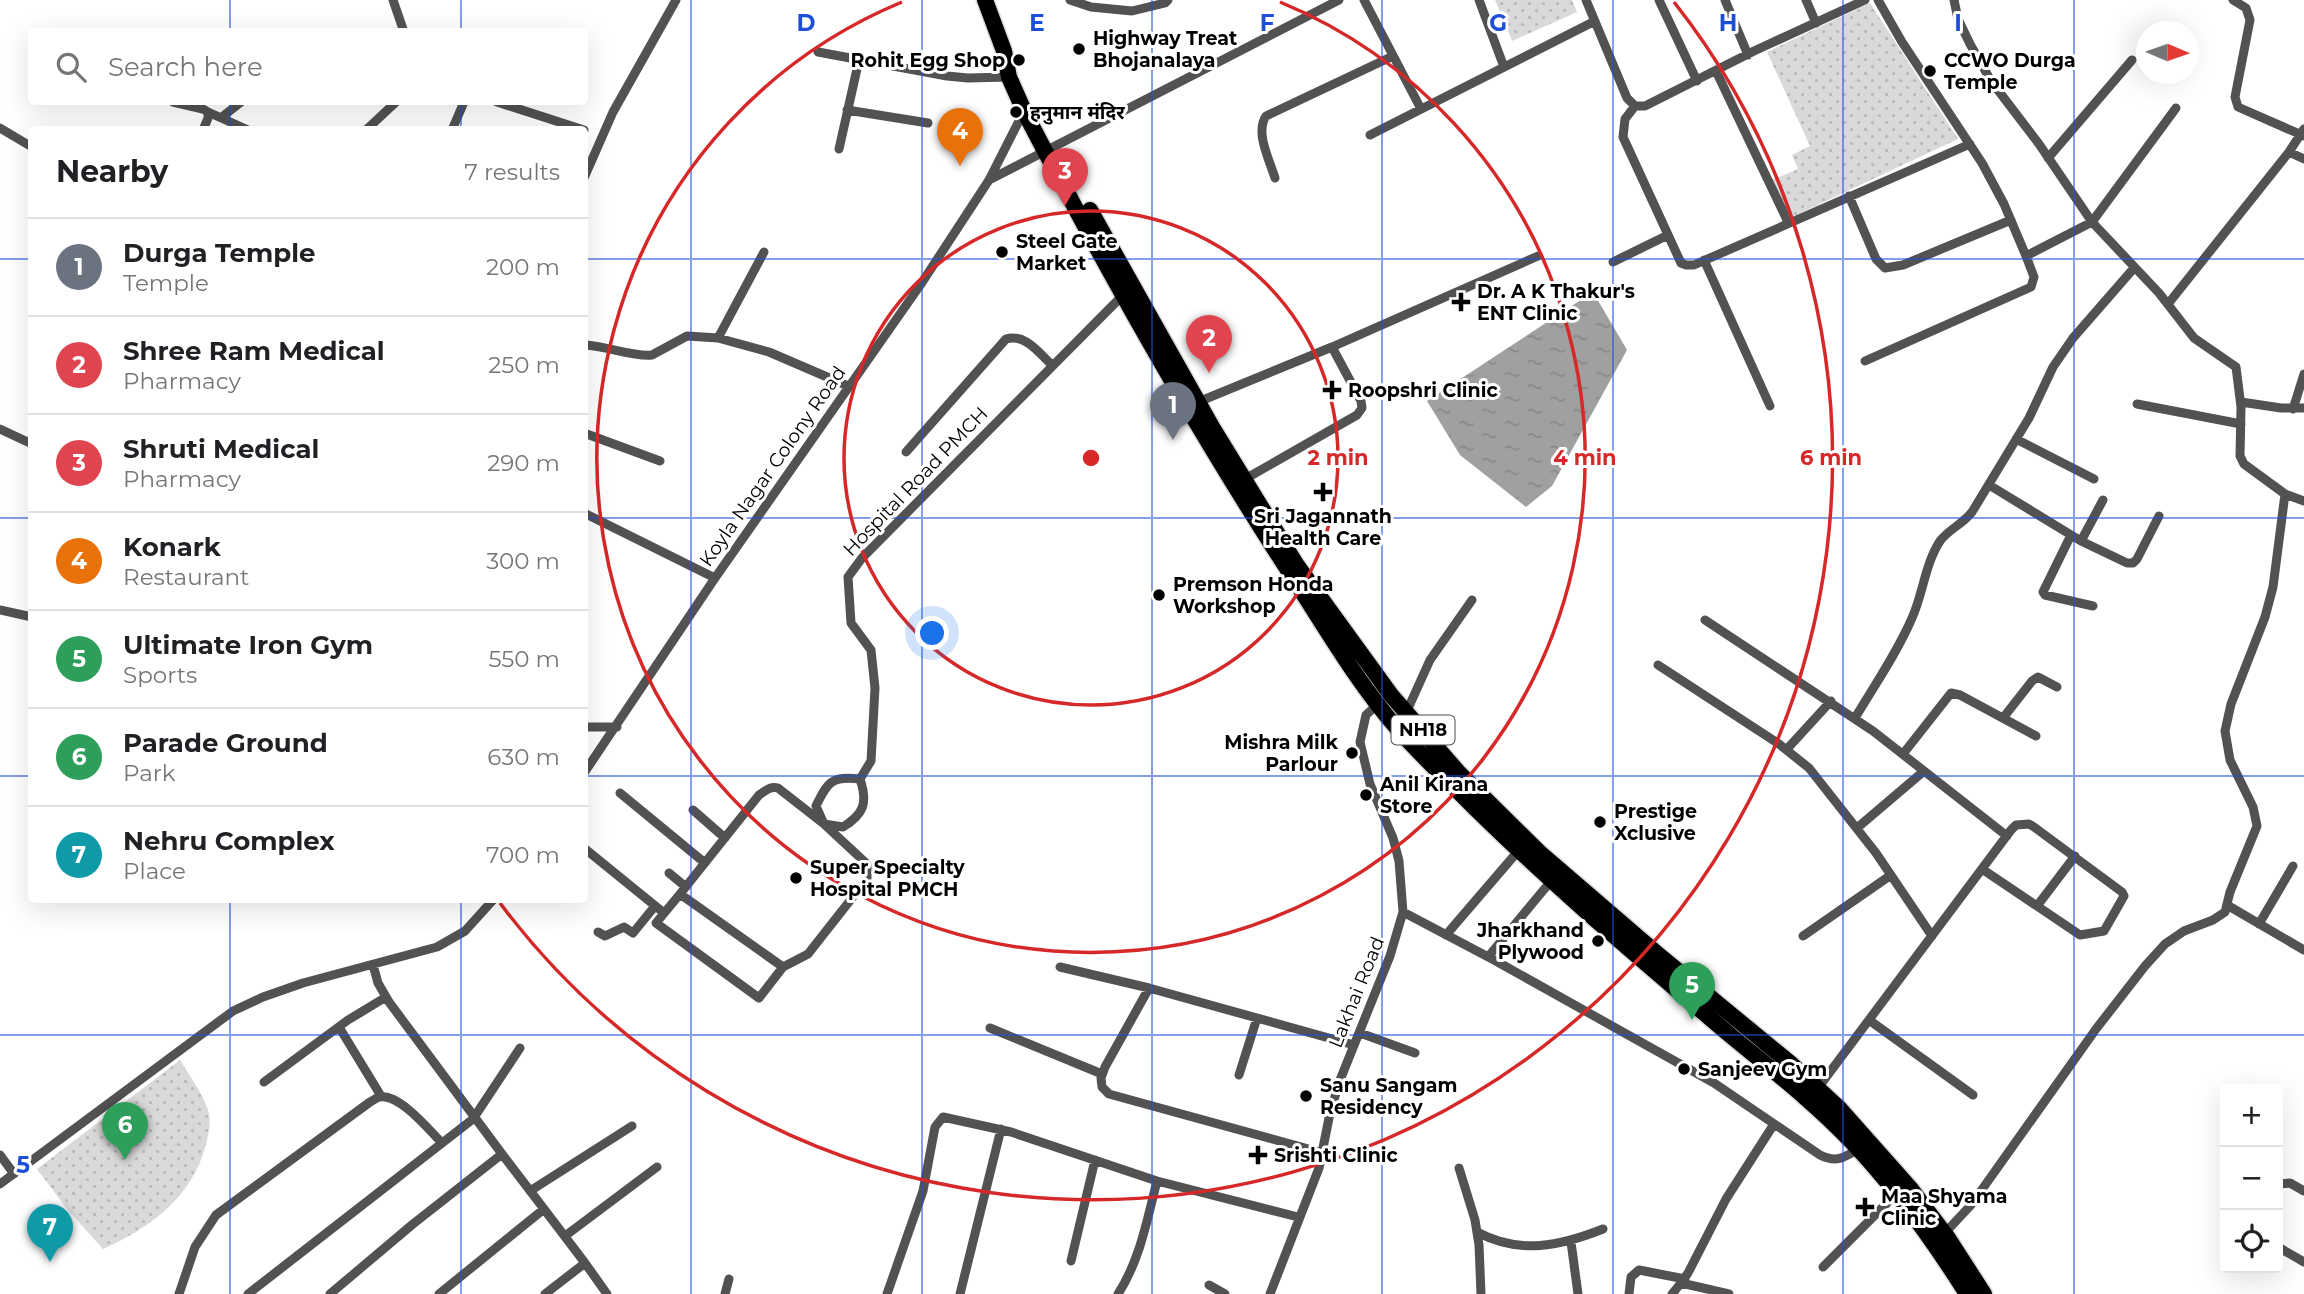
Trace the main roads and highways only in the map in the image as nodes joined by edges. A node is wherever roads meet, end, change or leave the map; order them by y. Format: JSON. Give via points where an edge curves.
{"nodes":[{"id":1,"x":985,"y":0,"type":"edge"},
{"id":2,"x":1004,"y":51,"type":"junction"},
{"id":3,"x":1050,"y":149,"type":"junction"},
{"id":4,"x":1207,"y":430,"type":"junction"},
{"id":5,"x":1384,"y":700,"type":"junction"},
{"id":6,"x":1939,"y":1238,"type":"junction"},
{"id":7,"x":1961,"y":1291,"type":"edge"},
{"id":8,"x":1984,"y":1294,"type":"edge"}],
"edges":[{"from":1,"to":2,"type":"highway","number":"NH18"},
{"from":2,"to":3,"type":"highway","number":"NH18"},
{"from":2,"to":3,"type":"highway","number":"NH18","via":[[1024,111]]},
{"from":3,"to":4,"type":"highway","number":"NH18","via":[[1124,294]]},
{"from":3,"to":4,"type":"highway","number":"NH18","via":[[1198,402]]},
{"from":4,"to":5,"type":"highway","number":"NH18","via":[[1245,479]]},
{"from":4,"to":5,"type":"highway","number":"NH18","via":[[1258,523]]},
{"from":5,"to":6,"type":"highway","number":"NH18","via":[[1416,748],[1519,850],[1810,1101]]},
{"from":5,"to":6,"type":"highway","number":"NH18","via":[[1406,713],[1539,852],[1818,1088],[1885,1157]]},
{"from":6,"to":7,"type":"highway","number":"NH18"},
{"from":6,"to":8,"type":"highway","number":"NH18"}]}
